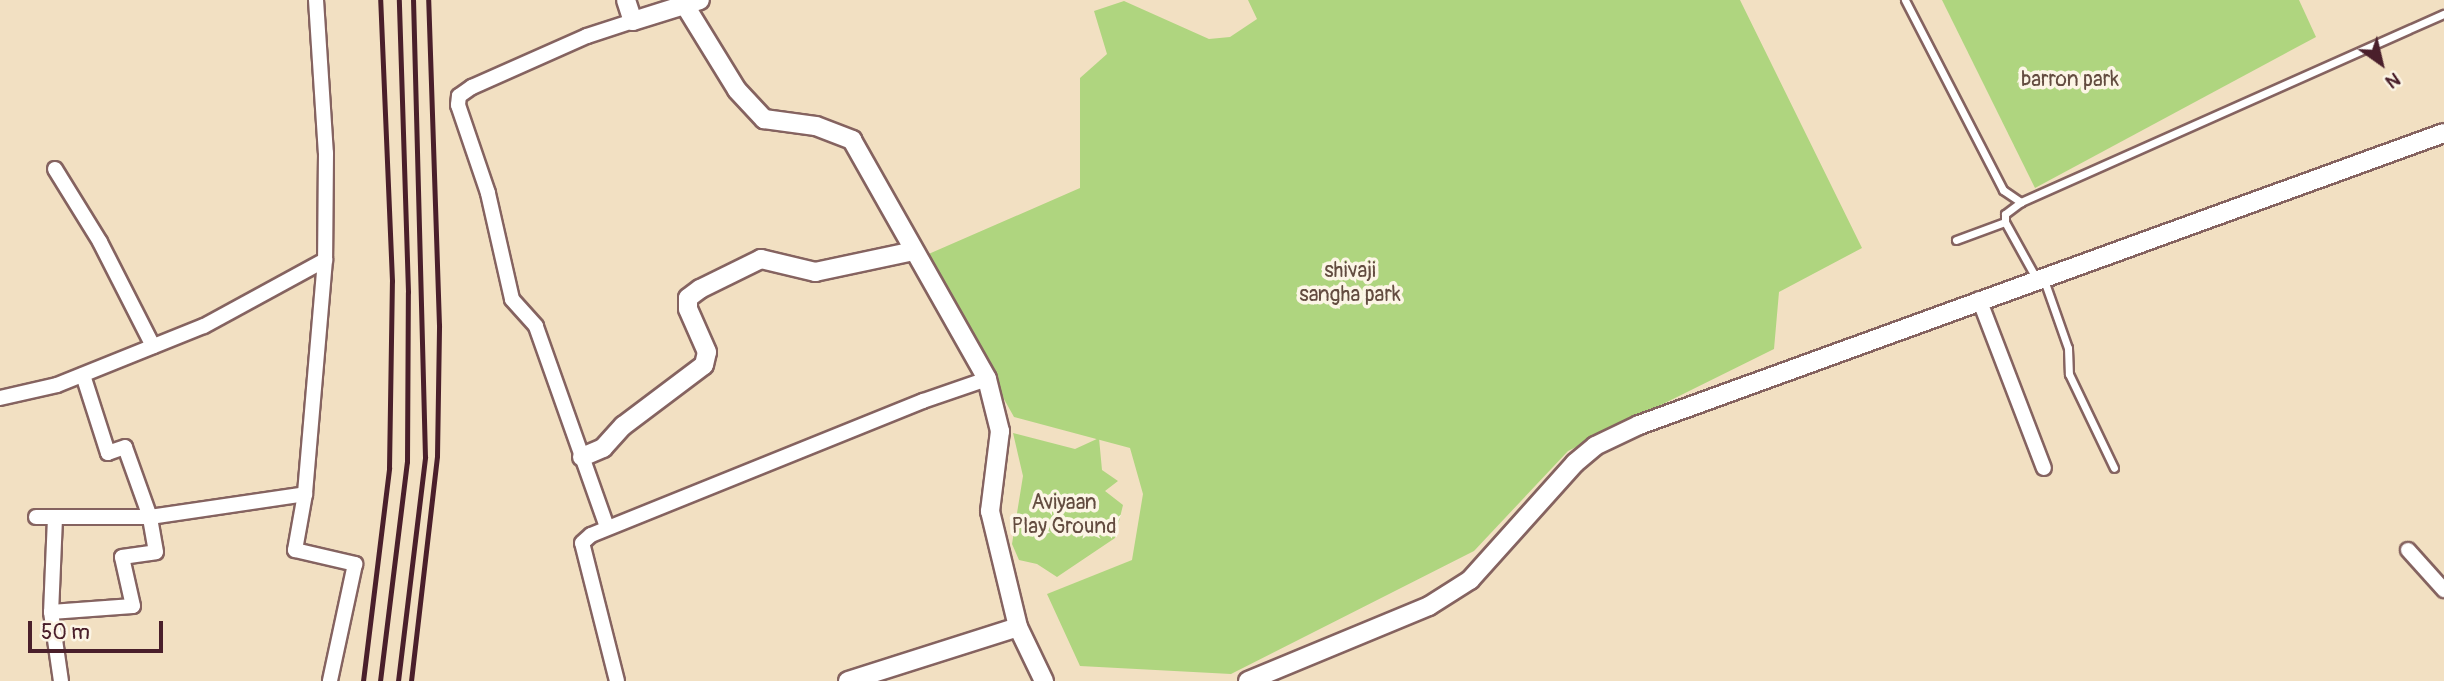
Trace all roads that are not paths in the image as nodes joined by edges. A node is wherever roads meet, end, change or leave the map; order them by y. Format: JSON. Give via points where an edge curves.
{"nodes":[{"id":1,"x":316,"y":0,"type":"edge"},
{"id":2,"x":626,"y":0,"type":"edge"},
{"id":3,"x":1905,"y":0,"type":"edge"},
{"id":4,"x":693,"y":4,"type":"edge"},
{"id":5,"x":2444,"y":15,"type":"edge"},
{"id":6,"x":633,"y":21,"type":"junction"},
{"id":7,"x":2444,"y":133,"type":"edge"},
{"id":8,"x":55,"y":169,"type":"dead end"},
{"id":9,"x":2021,"y":202,"type":"junction"},
{"id":10,"x":2005,"y":222,"type":"junction"},
{"id":11,"x":1956,"y":240,"type":"dead end"},
{"id":12,"x":914,"y":251,"type":"junction"},
{"id":13,"x":325,"y":260,"type":"junction"},
{"id":14,"x":2039,"y":277,"type":"junction"},
{"id":15,"x":1979,"y":299,"type":"junction"},
{"id":16,"x":153,"y":346,"type":"junction"},
{"id":17,"x":83,"y":375,"type":"junction"},
{"id":18,"x":987,"y":379,"type":"junction"},
{"id":19,"x":0,"y":398,"type":"edge"},
{"id":20,"x":582,"y":457,"type":"junction"},
{"id":21,"x":2044,"y":468,"type":"dead end"},
{"id":22,"x":2114,"y":468,"type":"dead end"},
{"id":23,"x":305,"y":494,"type":"junction"},
{"id":24,"x":36,"y":517,"type":"dead end"},
{"id":25,"x":150,"y":517,"type":"junction"},
{"id":26,"x":55,"y":518,"type":"junction"},
{"id":27,"x":607,"y":527,"type":"junction"},
{"id":28,"x":2407,"y":550,"type":"dead end"},
{"id":29,"x":2444,"y":590,"type":"edge"},
{"id":30,"x":51,"y":612,"type":"junction"},
{"id":31,"x":1018,"y":627,"type":"junction"},
{"id":32,"x":61,"y":681,"type":"edge"},
{"id":33,"x":330,"y":681,"type":"edge"},
{"id":34,"x":617,"y":681,"type":"edge"},
{"id":35,"x":848,"y":681,"type":"edge"},
{"id":36,"x":1044,"y":681,"type":"edge"},
{"id":37,"x":1248,"y":681,"type":"edge"}],
"edges":[{"from":1,"to":13,"type":"street","via":[[326,153]]},
{"from":2,"to":6,"type":"street"},
{"from":3,"to":9,"type":"lane","via":[[2003,190]]},
{"from":4,"to":6,"type":"street"},
{"from":4,"to":12,"type":"street","via":[[737,90],[764,119],[816,126],[852,140]]},
{"from":5,"to":9,"type":"lane"},
{"from":6,"to":20,"type":"street","via":[[587,36],[459,96],[458,105],[488,193],[512,299],[536,326]]},
{"from":7,"to":14,"type":"street"},
{"from":8,"to":16,"type":"street","via":[[100,242]]},
{"from":9,"to":10,"type":"lane","via":[[2004,215]]},
{"from":10,"to":11,"type":"lane"},
{"from":10,"to":14,"type":"lane"},
{"from":12,"to":18,"type":"street"},
{"from":12,"to":20,"type":"street","via":[[816,272],[761,259],[700,289],[688,298],[688,309],[707,352],[704,365],[623,426],[603,448]]},
{"from":13,"to":16,"type":"street","via":[[204,326]]},
{"from":13,"to":23,"type":"street"},
{"from":14,"to":15,"type":"street"},
{"from":14,"to":22,"type":"lane","via":[[2068,348],[2069,374]]},
{"from":15,"to":21,"type":"street"},
{"from":15,"to":37,"type":"street","via":[[1639,425],[1595,446],[1470,580],[1429,606]]},
{"from":16,"to":17,"type":"street"},
{"from":17,"to":19,"type":"street"},
{"from":17,"to":25,"type":"street","via":[[108,453],[125,447]]},
{"from":18,"to":27,"type":"street"},
{"from":18,"to":31,"type":"street","via":[[1000,432],[990,511]]},
{"from":20,"to":27,"type":"street"},
{"from":23,"to":25,"type":"street"},
{"from":23,"to":33,"type":"street","via":[[295,550],[355,564]]},
{"from":24,"to":26,"type":"street"},
{"from":25,"to":26,"type":"street"},
{"from":25,"to":30,"type":"street","via":[[156,552],[122,557],[132,606]]},
{"from":26,"to":30,"type":"street"},
{"from":27,"to":34,"type":"street","via":[[582,542]]},
{"from":28,"to":29,"type":"street"},
{"from":30,"to":32,"type":"street"},
{"from":31,"to":35,"type":"street"},
{"from":31,"to":36,"type":"street"}]}
